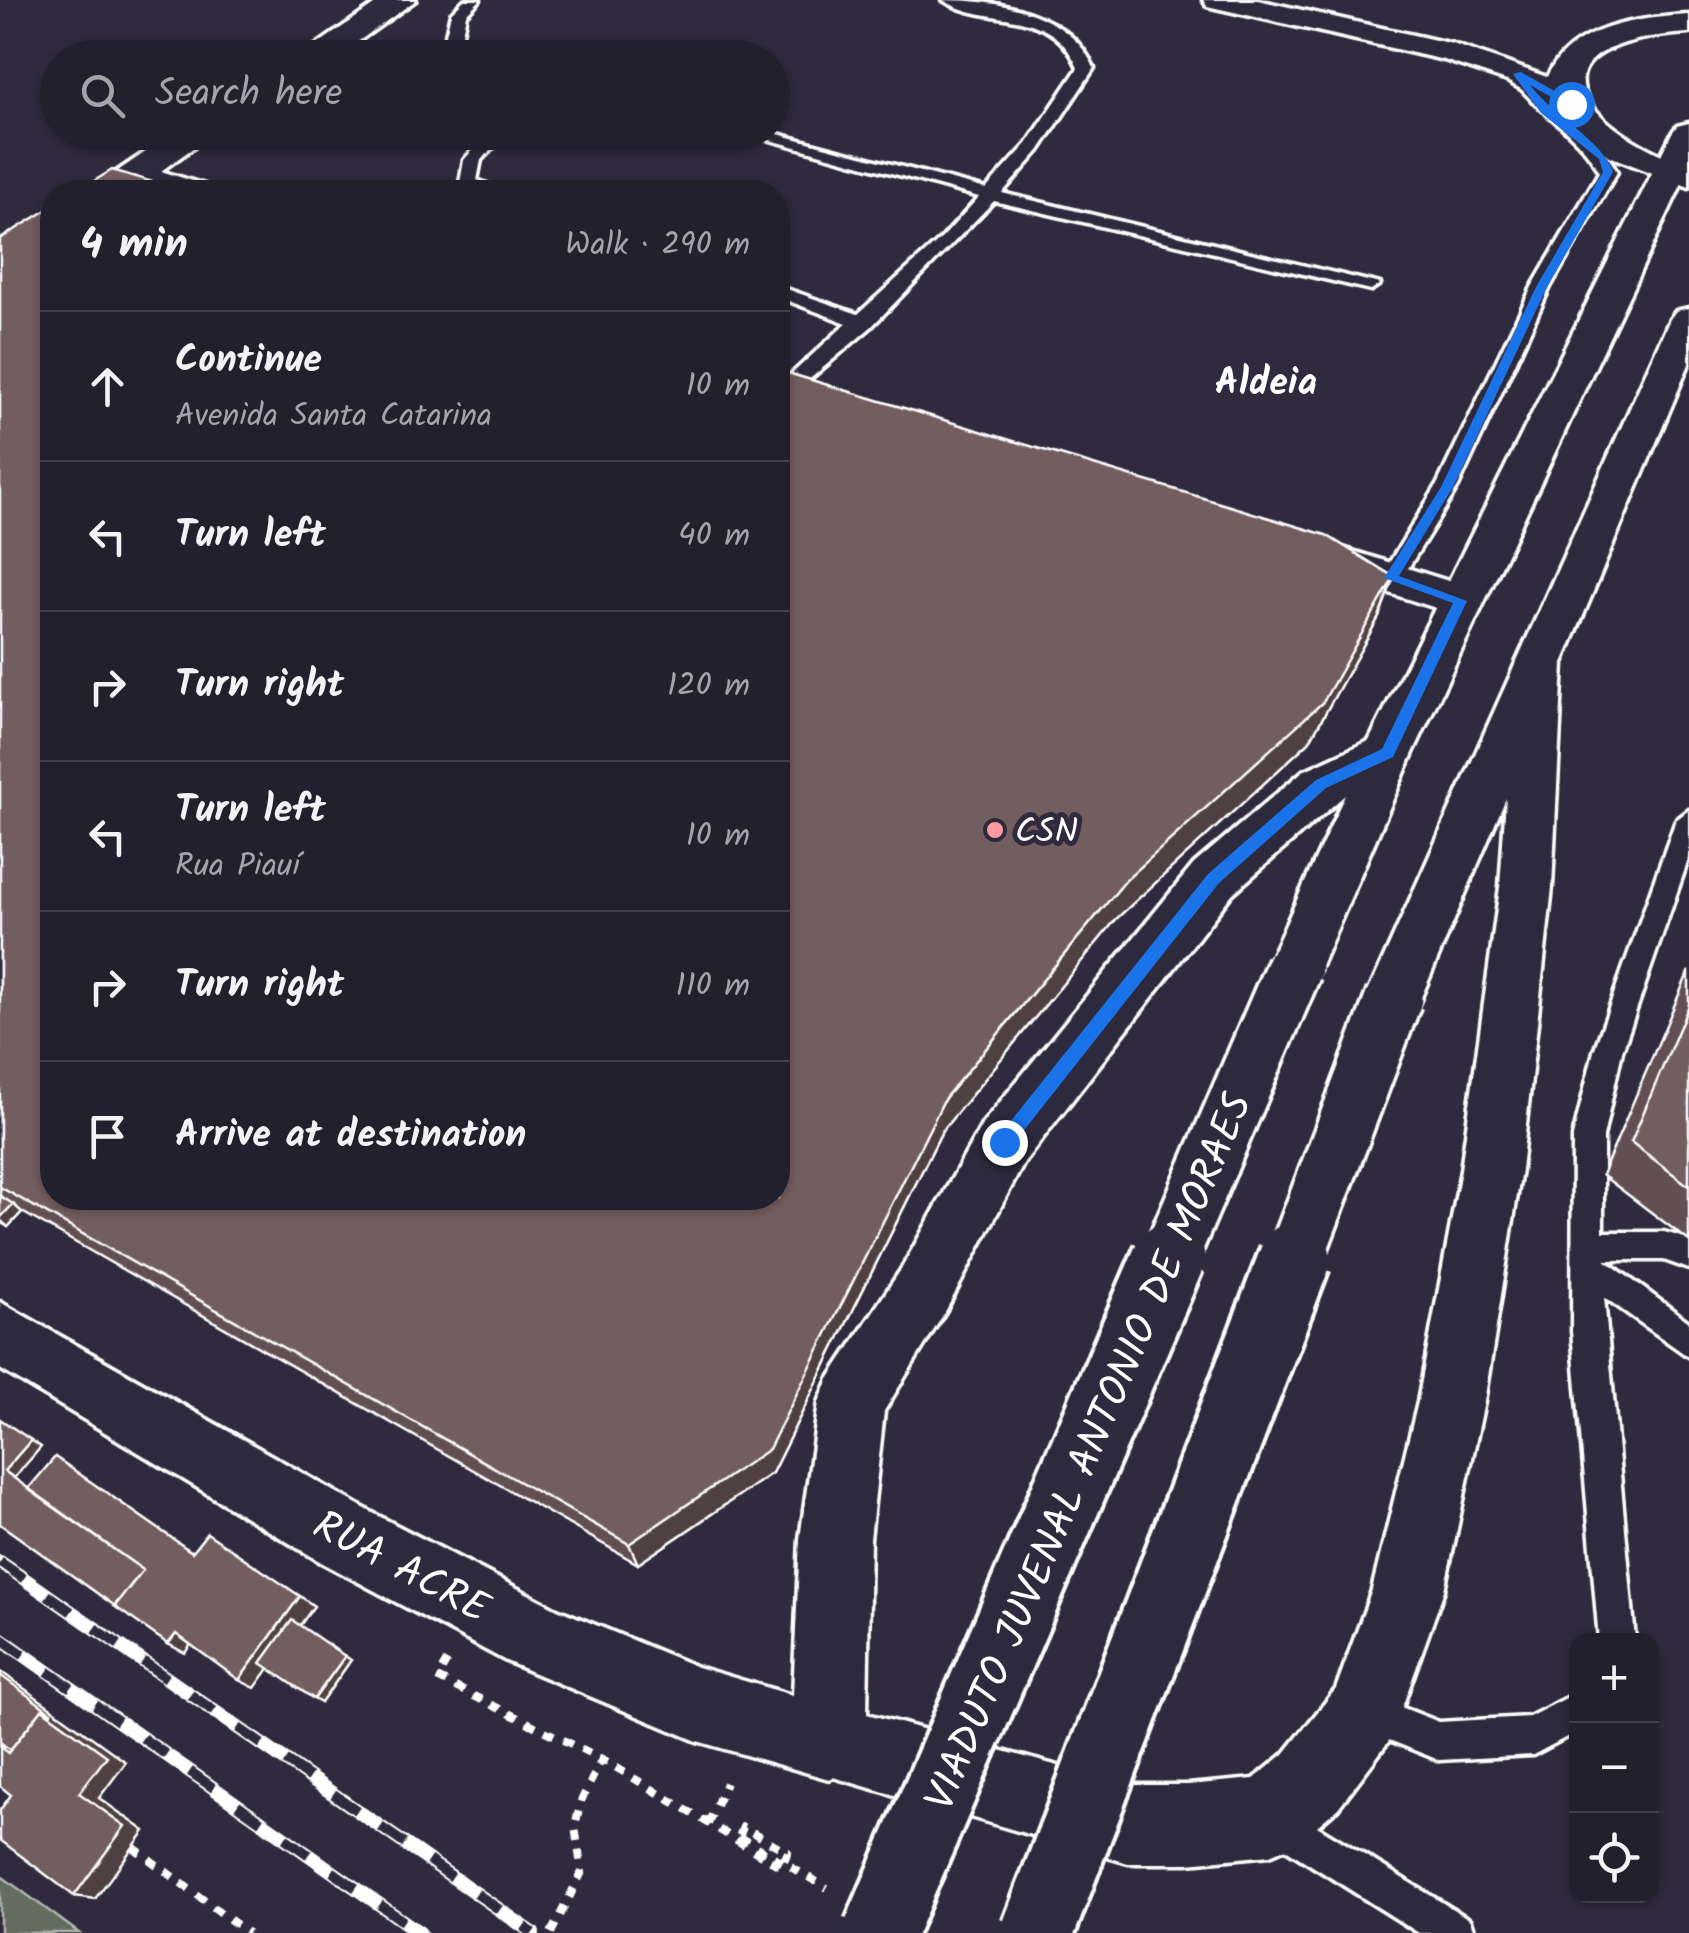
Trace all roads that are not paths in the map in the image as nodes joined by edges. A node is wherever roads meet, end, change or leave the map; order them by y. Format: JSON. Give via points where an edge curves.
{"nodes":[{"id":1,"x":401,"y":0,"type":"edge"},
{"id":2,"x":474,"y":0,"type":"edge"},
{"id":3,"x":950,"y":0,"type":"edge"},
{"id":4,"x":1218,"y":0,"type":"edge"},
{"id":5,"x":1319,"y":0,"type":"edge"},
{"id":6,"x":1689,"y":24,"type":"edge"},
{"id":7,"x":1612,"y":34,"type":"junction"},
{"id":8,"x":1500,"y":36,"type":"dead end"},
{"id":9,"x":1557,"y":38,"type":"dead end"},
{"id":10,"x":341,"y":40,"type":"edge"},
{"id":11,"x":453,"y":40,"type":"edge"},
{"id":12,"x":1518,"y":74,"type":"junction"},
{"id":13,"x":1571,"y":104,"type":"junction"},
{"id":14,"x":1689,"y":133,"type":"edge"},
{"id":15,"x":790,"y":143,"type":"edge"},
{"id":16,"x":172,"y":150,"type":"edge"},
{"id":17,"x":480,"y":150,"type":"edge"},
{"id":18,"x":1679,"y":173,"type":"edge"},
{"id":19,"x":135,"y":174,"type":"junction"},
{"id":20,"x":125,"y":180,"type":"edge"},
{"id":21,"x":154,"y":180,"type":"edge"},
{"id":22,"x":468,"y":180,"type":"edge"},
{"id":23,"x":990,"y":195,"type":"junction"},
{"id":24,"x":1370,"y":284,"type":"dead end"},
{"id":25,"x":790,"y":295,"type":"edge"},
{"id":26,"x":1689,"y":318,"type":"edge"},
{"id":27,"x":864,"y":323,"type":"junction"},
{"id":28,"x":799,"y":388,"type":"edge"},
{"id":29,"x":1278,"y":542,"type":"edge"},
{"id":30,"x":1391,"y":578,"type":"junction"},
{"id":31,"x":1461,"y":601,"type":"junction"},
{"id":32,"x":1540,"y":663,"type":"junction"},
{"id":33,"x":1388,"y":753,"type":"junction"},
{"id":34,"x":1689,"y":820,"type":"edge"},
{"id":35,"x":1588,"y":1137,"type":"junction"},
{"id":36,"x":1617,"y":1162,"type":"dead end"},
{"id":37,"x":1689,"y":1254,"type":"edge"},
{"id":38,"x":1588,"y":1256,"type":"junction"},
{"id":39,"x":0,"y":1333,"type":"edge"},
{"id":40,"x":1689,"y":1341,"type":"edge"},
{"id":41,"x":1616,"y":1633,"type":"edge"},
{"id":42,"x":1365,"y":1712,"type":"junction"},
{"id":43,"x":1569,"y":1716,"type":"edge"},
{"id":44,"x":829,"y":1741,"type":"junction"},
{"id":45,"x":1270,"y":1816,"type":"junction"},
{"id":46,"x":882,"y":1927,"type":"edge"},
{"id":47,"x":1037,"y":1933,"type":"edge"},
{"id":48,"x":1455,"y":1933,"type":"edge"}],
"edges":[{"from":1,"to":10,"type":"main road"},
{"from":2,"to":11,"type":"lane","via":[[459,13]]},
{"from":3,"to":23,"type":"lane","via":[[1053,30],[1083,56],[1086,68],[1033,148]]},
{"from":4,"to":12,"type":"main road"},
{"from":5,"to":8,"type":"main road"},
{"from":6,"to":7,"type":"main road"},
{"from":7,"to":9,"type":"main road"},
{"from":7,"to":13,"type":"main road","via":[[1575,56],[1566,70]]},
{"from":12,"to":13,"type":"main road"},
{"from":12,"to":30,"type":"lane","via":[[1544,110],[1604,158],[1608,172],[1541,287],[1447,487]]},
{"from":13,"to":18,"type":"main road","via":[[1606,139]]},
{"from":14,"to":18,"type":"main road","name":"VIADUTO JUVENAL ANTONIO DE MORAES"},
{"from":15,"to":23,"type":"lane"},
{"from":16,"to":19,"type":"main road"},
{"from":17,"to":22,"type":"lane","via":[[466,170]]},
{"from":18,"to":31,"type":"main road","name":"VIADUTO JUVENAL ANTONIO DE MORAES"},
{"from":19,"to":20,"type":"main road"},
{"from":19,"to":21,"type":"main road"},
{"from":23,"to":24,"type":"lane"},
{"from":23,"to":27,"type":"lane"},
{"from":25,"to":27,"type":"lane"},
{"from":26,"to":32,"type":"main road"},
{"from":27,"to":28,"type":"lane"},
{"from":29,"to":30,"type":"main road"},
{"from":30,"to":31,"type":"main road"},
{"from":31,"to":33,"type":"main road","name":"VIADUTO JUVENAL ANTONIO DE MORAES"},
{"from":32,"to":42,"type":"main road","via":[[1526,887],[1491,1170],[1451,1402],[1408,1590]]},
{"from":32,"to":47,"type":"main road","bridge":true,"via":[[1394,998]]},
{"from":33,"to":44,"type":"main road","via":[[1321,784],[1213,878],[1004,1142],[924,1289],[852,1402],[835,1539]]},
{"from":33,"to":46,"type":"main road","name":"VIADUTO JUVENAL ANTONIO DE MORAES","bridge":true},
{"from":34,"to":35,"type":"lane","via":[[1602,1070]]},
{"from":35,"to":36,"type":"lane"},
{"from":35,"to":38,"type":"lane"},
{"from":37,"to":38,"type":"lane","via":[[1664,1246]]},
{"from":38,"to":40,"type":"lane"},
{"from":38,"to":41,"type":"lane","via":[[1588,1331]]},
{"from":39,"to":44,"type":"main road","name":"RUA ACRE","via":[[346,1537],[532,1634],[697,1704]]},
{"from":42,"to":43,"type":"lane","via":[[1440,1741],[1533,1736]]},
{"from":42,"to":45,"type":"main road","via":[[1311,1781]]},
{"from":44,"to":45,"type":"main road","name":"RUA ACRE","via":[[1128,1824]]},
{"from":45,"to":48,"type":"lane"}]}
